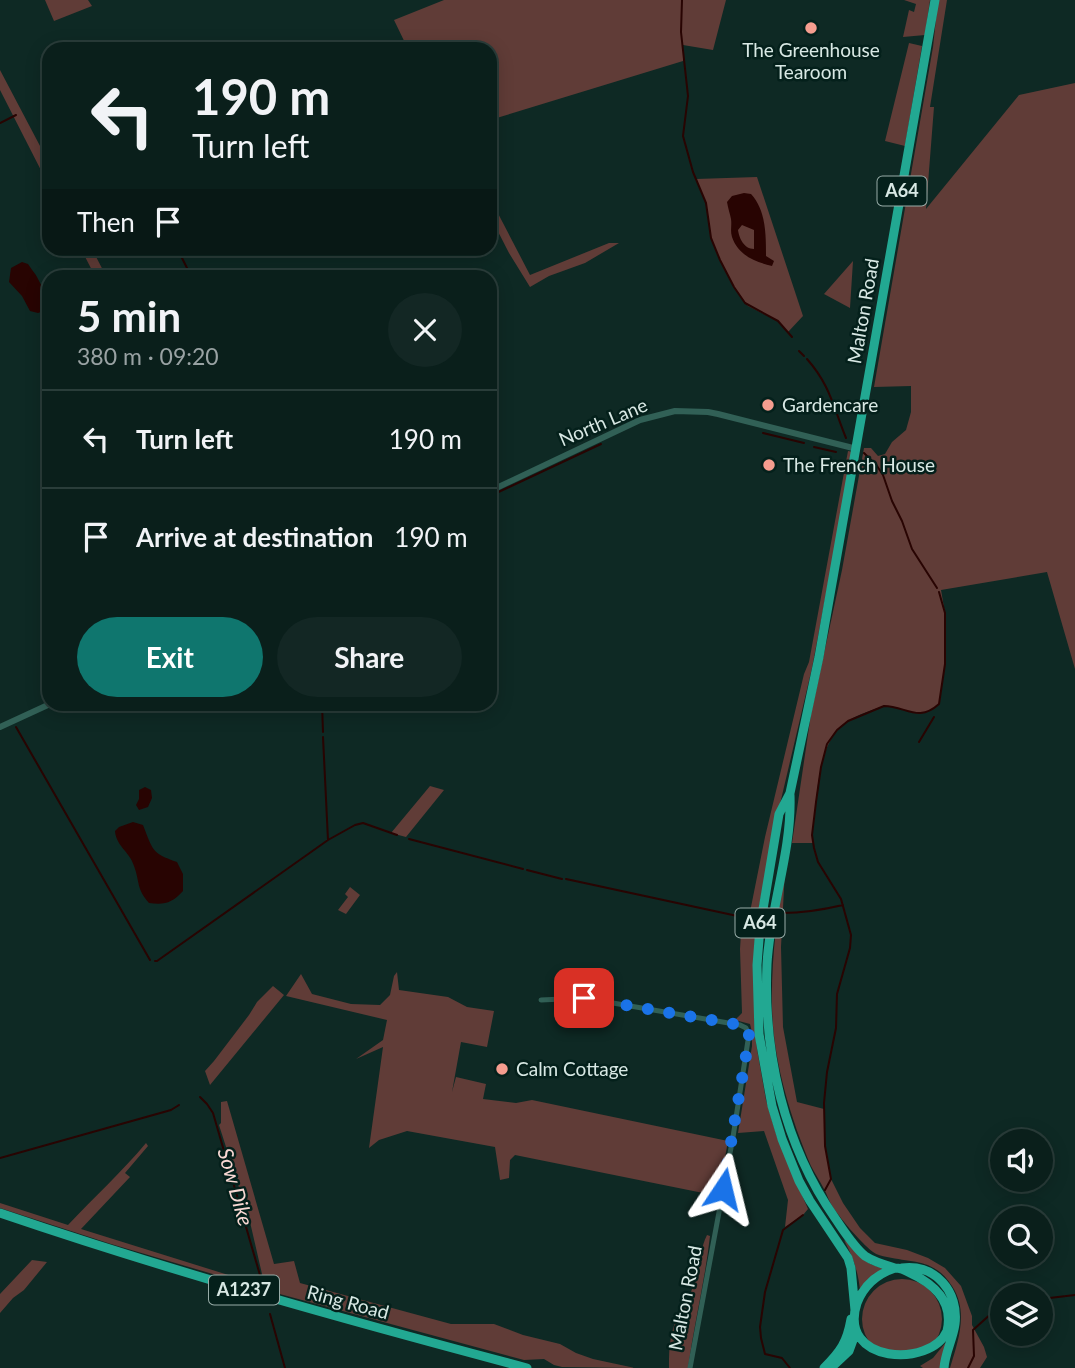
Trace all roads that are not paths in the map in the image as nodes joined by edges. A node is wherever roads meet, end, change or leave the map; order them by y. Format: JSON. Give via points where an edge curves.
{"nodes":[{"id":1,"x":935,"y":0,"type":"edge"},
{"id":2,"x":857,"y":449,"type":"junction"},
{"id":3,"x":497,"y":488,"type":"edge"},
{"id":4,"x":42,"y":708,"type":"edge"},
{"id":5,"x":0,"y":727,"type":"edge"},
{"id":6,"x":790,"y":793,"type":"junction"},
{"id":7,"x":541,"y":1000,"type":"dead end"},
{"id":8,"x":0,"y":1213,"type":"edge"},
{"id":9,"x":898,"y":1268,"type":"junction"},
{"id":10,"x":854,"y":1297,"type":"junction"},
{"id":11,"x":855,"y":1310,"type":"junction"},
{"id":12,"x":856,"y":1332,"type":"junction"},
{"id":13,"x":925,"y":1360,"type":"dead end"},
{"id":14,"x":887,"y":1364,"type":"dead end"},
{"id":15,"x":527,"y":1368,"type":"edge"},
{"id":16,"x":690,"y":1368,"type":"edge"},
{"id":17,"x":827,"y":1368,"type":"edge"},
{"id":18,"x":944,"y":1368,"type":"edge"}],
"edges":[{"from":1,"to":2,"type":"highway","name":"Malton Road","number":"A64"},
{"from":2,"to":3,"type":"street","name":"North Lane","via":[[719,414],[675,411],[639,420]]},
{"from":2,"to":6,"type":"highway","name":"Malton Road","number":"A64"},
{"from":4,"to":5,"type":"street"},
{"from":6,"to":9,"type":"highway","name":"Malton Road","number":"A64","via":[[767,964],[775,1070],[801,1159],[820,1198],[858,1248],[873,1260]]},
{"from":6,"to":10,"type":"highway","name":"Malton Road","number":"A64","via":[[779,814],[760,927],[759,1034],[782,1139],[810,1202],[848,1258]]},
{"from":7,"to":16,"type":"street","name":"Malton Road","via":[[584,998],[740,1025],[749,1034]]},
{"from":8,"to":15,"type":"highway","name":"Ring Road","number":"A1237","via":[[294,1305]]},
{"from":9,"to":11,"type":"highway","via":[[877,1275]]},
{"from":9,"to":13,"type":"highway","via":[[929,1282],[948,1312],[945,1337]]},
{"from":9,"to":18,"type":"highway","number":"A64","via":[[930,1272],[944,1284],[953,1301],[955,1321]]},
{"from":10,"to":11,"type":"highway","number":"A64"},
{"from":10,"to":17,"type":"highway","number":"A64","via":[[848,1335]]},
{"from":11,"to":12,"type":"highway"},
{"from":12,"to":14,"type":"highway","via":[[867,1351]]},
{"from":12,"to":17,"type":"highway","via":[[849,1351]]}]}
